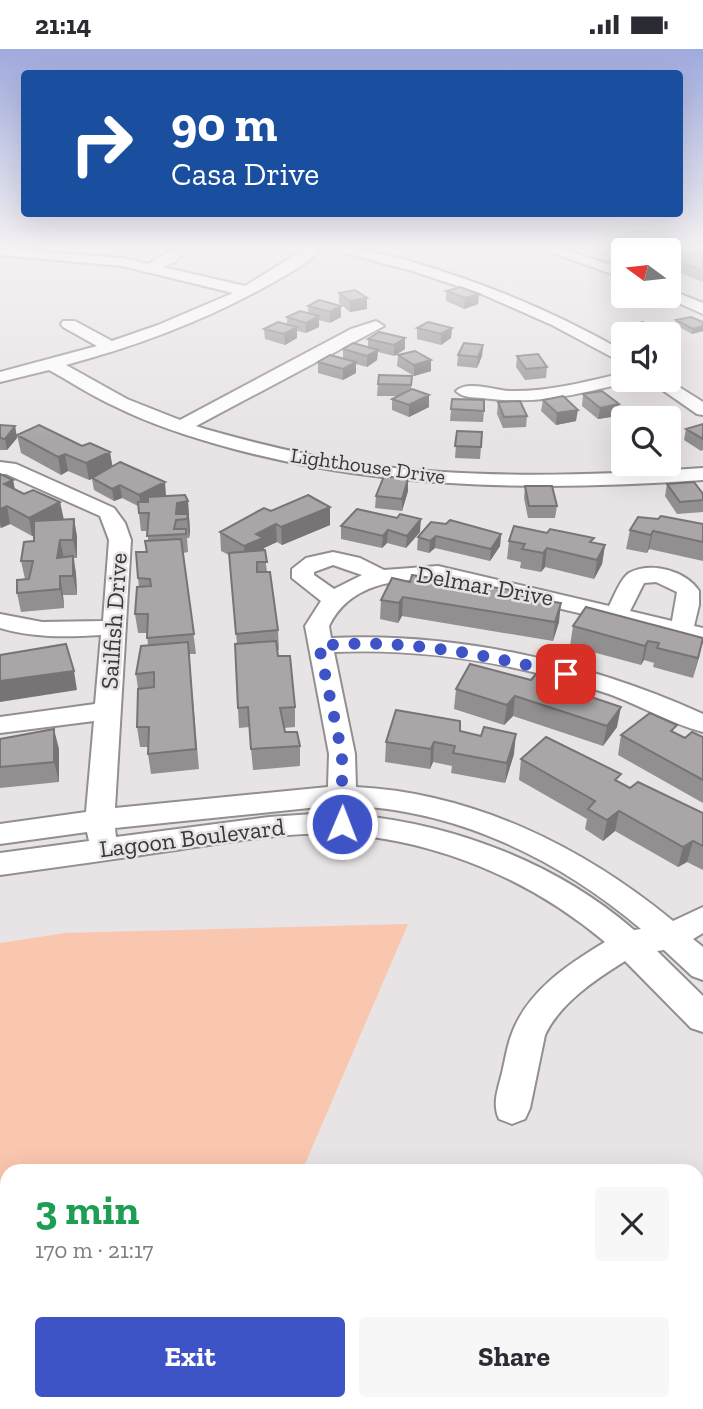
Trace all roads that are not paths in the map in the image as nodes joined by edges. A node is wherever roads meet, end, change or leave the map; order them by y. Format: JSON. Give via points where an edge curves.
{"nodes":[{"id":1,"x":198,"y":312,"type":"edge"},
{"id":2,"x":535,"y":312,"type":"edge"},
{"id":3,"x":69,"y":324,"type":"dead end"},
{"id":4,"x":376,"y":326,"type":"dead end"},
{"id":5,"x":109,"y":346,"type":"junction"},
{"id":6,"x":611,"y":351,"type":"edge"},
{"id":7,"x":51,"y":364,"type":"junction"},
{"id":8,"x":0,"y":377,"type":"edge"},
{"id":9,"x":611,"y":381,"type":"edge"},
{"id":10,"x":465,"y":391,"type":"dead end"},
{"id":11,"x":675,"y":392,"type":"edge"},
{"id":12,"x":703,"y":410,"type":"edge"},
{"id":13,"x":180,"y":427,"type":"junction"},
{"id":14,"x":0,"y":467,"type":"edge"},
{"id":15,"x":703,"y":474,"type":"edge"},
{"id":16,"x":381,"y":577,"type":"junction"},
{"id":17,"x":334,"y":599,"type":"junction"},
{"id":18,"x":617,"y":613,"type":"junction"},
{"id":19,"x":0,"y":621,"type":"edge"},
{"id":20,"x":114,"y":628,"type":"junction"},
{"id":21,"x":692,"y":632,"type":"edge"},
{"id":22,"x":319,"y":646,"type":"junction"},
{"id":23,"x":108,"y":711,"type":"junction"},
{"id":24,"x":703,"y":724,"type":"edge"},
{"id":25,"x":0,"y":725,"type":"edge"},
{"id":26,"x":342,"y":810,"type":"junction"},
{"id":27,"x":100,"y":820,"type":"junction"},
{"id":28,"x":0,"y":834,"type":"edge"},
{"id":29,"x":103,"y":850,"type":"junction"},
{"id":30,"x":0,"y":864,"type":"edge"},
{"id":31,"x":703,"y":919,"type":"edge"},
{"id":32,"x":671,"y":936,"type":"junction"},
{"id":33,"x":627,"y":944,"type":"junction"},
{"id":34,"x":703,"y":967,"type":"edge"},
{"id":35,"x":703,"y":1018,"type":"edge"},
{"id":36,"x":512,"y":1108,"type":"dead end"}],
"edges":[{"from":1,"to":5,"type":"street"},
{"from":2,"to":6,"type":"street"},
{"from":3,"to":5,"type":"street"},
{"from":4,"to":13,"type":"street"},
{"from":5,"to":7,"type":"street"},
{"from":7,"to":8,"type":"street"},
{"from":7,"to":13,"type":"street","name":"Lighthouse Drive","via":[[109,399]]},
{"from":9,"to":10,"type":"street","via":[[558,394],[510,396]]},
{"from":11,"to":12,"type":"street"},
{"from":13,"to":15,"type":"street","name":"Lighthouse Drive","via":[[319,461],[459,479],[603,481]]},
{"from":14,"to":20,"type":"street","name":"Sailfish Drive","via":[[107,512],[115,523],[120,540]]},
{"from":16,"to":17,"type":"street","name":"Delmar Drive"},
{"from":16,"to":17,"type":"street","via":[[336,557],[323,558],[303,569],[303,578]]},
{"from":16,"to":18,"type":"street","name":"Delmar Drive","via":[[409,571],[438,573]]},
{"from":17,"to":22,"type":"street","via":[[317,626]]},
{"from":18,"to":21,"type":"street","name":"Delmar Drive"},
{"from":18,"to":21,"type":"street","via":[[635,579],[647,575],[668,578],[688,591]]},
{"from":19,"to":20,"type":"street","via":[[47,629]]},
{"from":20,"to":23,"type":"street","name":"Sailfish Drive"},
{"from":22,"to":24,"type":"street","via":[[391,645],[495,658],[606,685]]},
{"from":22,"to":26,"type":"street","via":[[342,754]]},
{"from":23,"to":25,"type":"street"},
{"from":23,"to":27,"type":"street","name":"Sailfish Drive"},
{"from":26,"to":27,"type":"street","name":"Lagoon Boulevard","via":[[264,801]]},
{"from":26,"to":29,"type":"street","name":"Lagoon Boulevard","via":[[270,827]]},
{"from":26,"to":32,"type":"street","name":"Lagoon Boulevard","via":[[400,800],[472,818],[549,849],[607,884]]},
{"from":26,"to":33,"type":"street","name":"Lagoon Boulevard","via":[[482,855],[587,910]]},
{"from":27,"to":28,"type":"street","name":"Lagoon Boulevard"},
{"from":27,"to":29,"type":"street","name":"Sailfish Drive"},
{"from":29,"to":30,"type":"street","name":"Lagoon Boulevard"},
{"from":31,"to":32,"type":"street"},
{"from":32,"to":33,"type":"street"},
{"from":32,"to":34,"type":"street","name":"Lagoon Boulevard"},
{"from":33,"to":35,"type":"street","name":"Lagoon Boulevard"},
{"from":33,"to":36,"type":"street","via":[[590,967],[537,1016],[528,1035]]}]}
